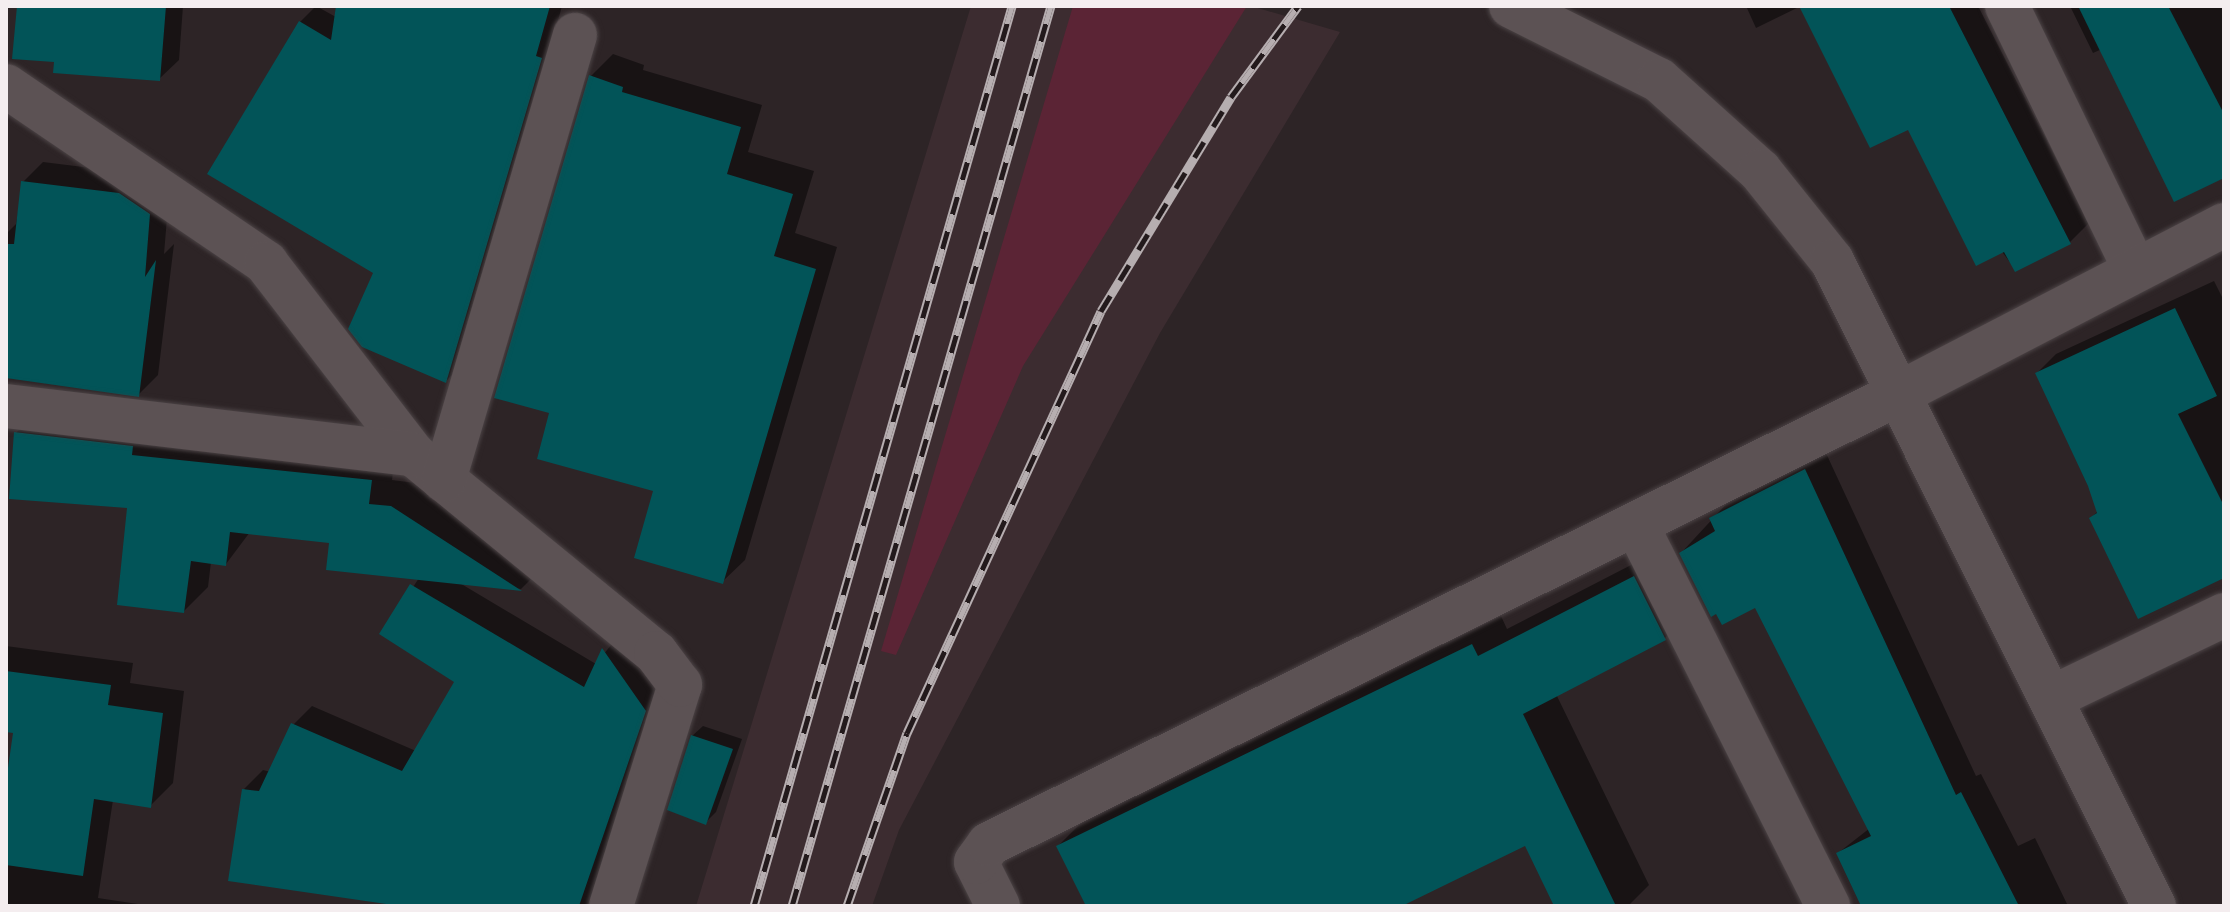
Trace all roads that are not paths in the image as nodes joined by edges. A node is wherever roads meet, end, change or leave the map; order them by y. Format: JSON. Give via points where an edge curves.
{"nodes":[{"id":1,"x":1511,"y":6,"type":"edge"},
{"id":2,"x":2007,"y":6,"type":"edge"},
{"id":3,"x":575,"y":35,"type":"dead end"},
{"id":4,"x":6,"y":86,"type":"edge"},
{"id":5,"x":2224,"y":225,"type":"edge"},
{"id":6,"x":2135,"y":270,"type":"junction"},
{"id":7,"x":1902,"y":392,"type":"junction"},
{"id":8,"x":6,"y":406,"type":"edge"},
{"id":9,"x":429,"y":468,"type":"junction"},
{"id":10,"x":1636,"y":524,"type":"junction"},
{"id":11,"x":2224,"y":615,"type":"edge"},
{"id":12,"x":2051,"y":698,"type":"junction"},
{"id":13,"x":611,"y":906,"type":"edge"},
{"id":14,"x":998,"y":906,"type":"edge"},
{"id":15,"x":1828,"y":906,"type":"edge"},
{"id":16,"x":2154,"y":906,"type":"edge"}],
"edges":[{"from":1,"to":7,"type":"street","via":[[1659,80],[1723,134],[1832,261]]},
{"from":2,"to":6,"type":"street"},
{"from":3,"to":9,"type":"street"},
{"from":4,"to":9,"type":"street","via":[[266,263]]},
{"from":5,"to":6,"type":"street"},
{"from":6,"to":7,"type":"street"},
{"from":7,"to":10,"type":"street"},
{"from":7,"to":12,"type":"street"},
{"from":8,"to":9,"type":"street"},
{"from":9,"to":13,"type":"street","via":[[656,653],[680,685]]},
{"from":10,"to":14,"type":"street","via":[[989,844],[976,862]]},
{"from":10,"to":15,"type":"street"},
{"from":11,"to":12,"type":"street"},
{"from":12,"to":16,"type":"street"}]}
